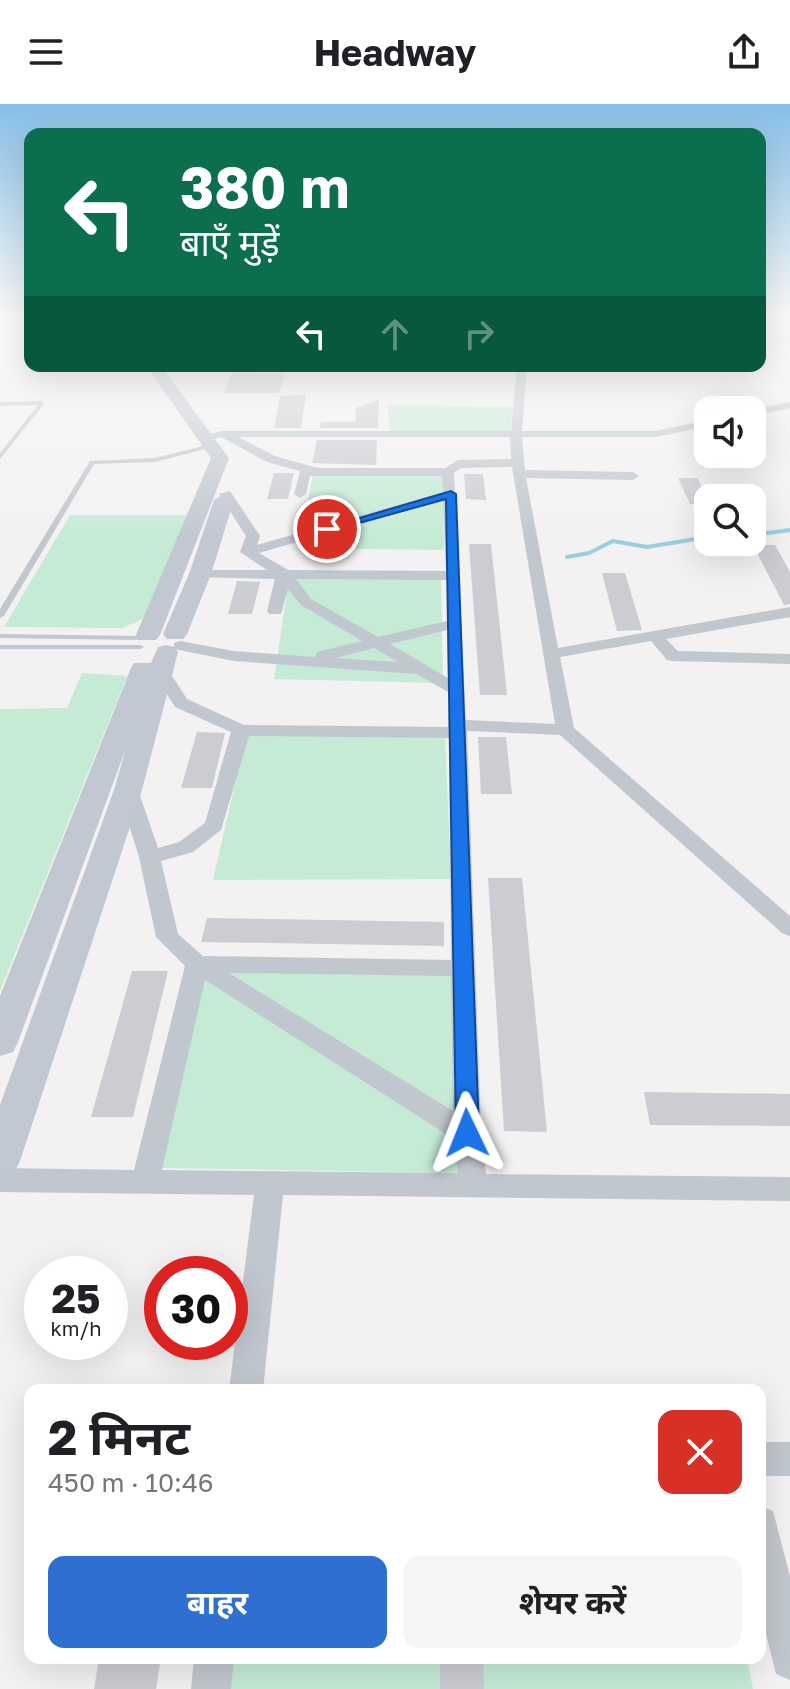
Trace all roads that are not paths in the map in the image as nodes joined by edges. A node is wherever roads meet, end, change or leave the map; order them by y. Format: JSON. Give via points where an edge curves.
{"nodes":[{"id":1,"x":176,"y":394,"type":"edge"},
{"id":2,"x":185,"y":394,"type":"edge"},
{"id":3,"x":520,"y":394,"type":"edge"},
{"id":4,"x":0,"y":404,"type":"edge"},
{"id":5,"x":790,"y":405,"type":"edge"},
{"id":6,"x":766,"y":410,"type":"edge"},
{"id":7,"x":694,"y":426,"type":"edge"},
{"id":8,"x":516,"y":435,"type":"junction"},
{"id":9,"x":212,"y":439,"type":"junction"},
{"id":10,"x":0,"y":457,"type":"edge"},
{"id":11,"x":518,"y":469,"type":"junction"},
{"id":12,"x":317,"y":472,"type":"junction"},
{"id":13,"x":448,"y":472,"type":"junction"},
{"id":14,"x":633,"y":476,"type":"dead end"},
{"id":15,"x":225,"y":494,"type":"junction"},
{"id":16,"x":300,"y":494,"type":"dead end"},
{"id":17,"x":451,"y":494,"type":"junction"},
{"id":18,"x":247,"y":552,"type":"junction"},
{"id":19,"x":178,"y":561,"type":"junction"},
{"id":20,"x":202,"y":568,"type":"junction"},
{"id":21,"x":284,"y":574,"type":"junction"},
{"id":22,"x":454,"y":576,"type":"junction"},
{"id":23,"x":275,"y":611,"type":"dead end"},
{"id":24,"x":790,"y":612,"type":"edge"},
{"id":25,"x":0,"y":616,"type":"edge"},
{"id":26,"x":453,"y":624,"type":"junction"},
{"id":27,"x":0,"y":636,"type":"edge"},
{"id":28,"x":655,"y":636,"type":"junction"},
{"id":29,"x":378,"y":643,"type":"junction"},
{"id":30,"x":0,"y":647,"type":"edge"},
{"id":31,"x":158,"y":647,"type":"junction"},
{"id":32,"x":551,"y":654,"type":"junction"},
{"id":33,"x":790,"y":659,"type":"edge"},
{"id":34,"x":298,"y":662,"type":"junction"},
{"id":35,"x":425,"y":669,"type":"junction"},
{"id":36,"x":455,"y":689,"type":"junction"},
{"id":37,"x":457,"y":729,"type":"junction"},
{"id":38,"x":241,"y":730,"type":"junction"},
{"id":39,"x":565,"y":730,"type":"junction"},
{"id":40,"x":128,"y":790,"type":"junction"},
{"id":41,"x":150,"y":857,"type":"junction"},
{"id":42,"x":790,"y":928,"type":"edge"},
{"id":43,"x":197,"y":964,"type":"junction"},
{"id":44,"x":462,"y":968,"type":"junction"},
{"id":45,"x":0,"y":1042,"type":"edge"},
{"id":46,"x":467,"y":1133,"type":"junction"},
{"id":47,"x":0,"y":1161,"type":"edge"},
{"id":48,"x":0,"y":1180,"type":"edge"},
{"id":49,"x":145,"y":1182,"type":"junction"},
{"id":50,"x":270,"y":1183,"type":"junction"},
{"id":51,"x":473,"y":1185,"type":"junction"},
{"id":52,"x":790,"y":1189,"type":"edge"},
{"id":53,"x":247,"y":1384,"type":"edge"},
{"id":54,"x":766,"y":1459,"type":"edge"},
{"id":55,"x":790,"y":1459,"type":"edge"},
{"id":56,"x":766,"y":1551,"type":"edge"},
{"id":57,"x":790,"y":1660,"type":"edge"},
{"id":58,"x":213,"y":1664,"type":"edge"},
{"id":59,"x":211,"y":1689,"type":"edge"}],
"edges":[{"from":1,"to":9,"type":"street"},
{"from":2,"to":9,"type":"street"},
{"from":3,"to":8,"type":"street"},
{"from":4,"to":10,"type":"lane","via":[[42,403]]},
{"from":5,"to":6,"type":"street"},
{"from":7,"to":8,"type":"street","via":[[656,434]]},
{"from":8,"to":9,"type":"street"},
{"from":8,"to":11,"type":"street"},
{"from":9,"to":12,"type":"street"},
{"from":9,"to":15,"type":"street","via":[[238,457]]},
{"from":9,"to":19,"type":"street","via":[[220,458]]},
{"from":9,"to":25,"type":"lane","via":[[155,460],[92,462]]},
{"from":11,"to":13,"type":"street","via":[[458,464]]},
{"from":11,"to":14,"type":"street"},
{"from":11,"to":32,"type":"street"},
{"from":12,"to":13,"type":"street"},
{"from":12,"to":16,"type":"street","via":[[305,472]]},
{"from":13,"to":17,"type":"street"},
{"from":15,"to":18,"type":"street","via":[[253,536]]},
{"from":15,"to":20,"type":"street"},
{"from":17,"to":18,"type":"street"},
{"from":17,"to":22,"type":"street"},
{"from":18,"to":21,"type":"street"},
{"from":19,"to":20,"type":"street"},
{"from":19,"to":31,"type":"street"},
{"from":20,"to":21,"type":"street"},
{"from":20,"to":31,"type":"street"},
{"from":21,"to":22,"type":"street"},
{"from":21,"to":23,"type":"street"},
{"from":21,"to":29,"type":"street","via":[[306,602]]},
{"from":22,"to":26,"type":"street"},
{"from":24,"to":28,"type":"street"},
{"from":26,"to":29,"type":"street"},
{"from":26,"to":36,"type":"street"},
{"from":27,"to":31,"type":"lane"},
{"from":28,"to":32,"type":"street"},
{"from":28,"to":33,"type":"street","via":[[673,656]]},
{"from":29,"to":34,"type":"street"},
{"from":29,"to":35,"type":"street"},
{"from":30,"to":31,"type":"lane"},
{"from":31,"to":34,"type":"street"},
{"from":31,"to":38,"type":"street","via":[[181,703]]},
{"from":31,"to":40,"type":"street"},
{"from":31,"to":45,"type":"street"},
{"from":32,"to":39,"type":"street"},
{"from":34,"to":35,"type":"street"},
{"from":35,"to":36,"type":"street"},
{"from":36,"to":37,"type":"street"},
{"from":37,"to":38,"type":"street"},
{"from":37,"to":39,"type":"street"},
{"from":37,"to":44,"type":"street"},
{"from":38,"to":41,"type":"street","via":[[214,826],[186,847]]},
{"from":39,"to":42,"type":"street"},
{"from":40,"to":41,"type":"street"},
{"from":40,"to":47,"type":"street"},
{"from":41,"to":43,"type":"street","via":[[167,937]]},
{"from":43,"to":44,"type":"street"},
{"from":43,"to":46,"type":"street"},
{"from":43,"to":49,"type":"street"},
{"from":44,"to":46,"type":"street"},
{"from":46,"to":51,"type":"street"},
{"from":48,"to":49,"type":"street"},
{"from":49,"to":50,"type":"street"},
{"from":50,"to":51,"type":"street"},
{"from":50,"to":53,"type":"street"},
{"from":51,"to":52,"type":"street"},
{"from":54,"to":55,"type":"street"},
{"from":56,"to":57,"type":"street"},
{"from":58,"to":59,"type":"street"}]}
